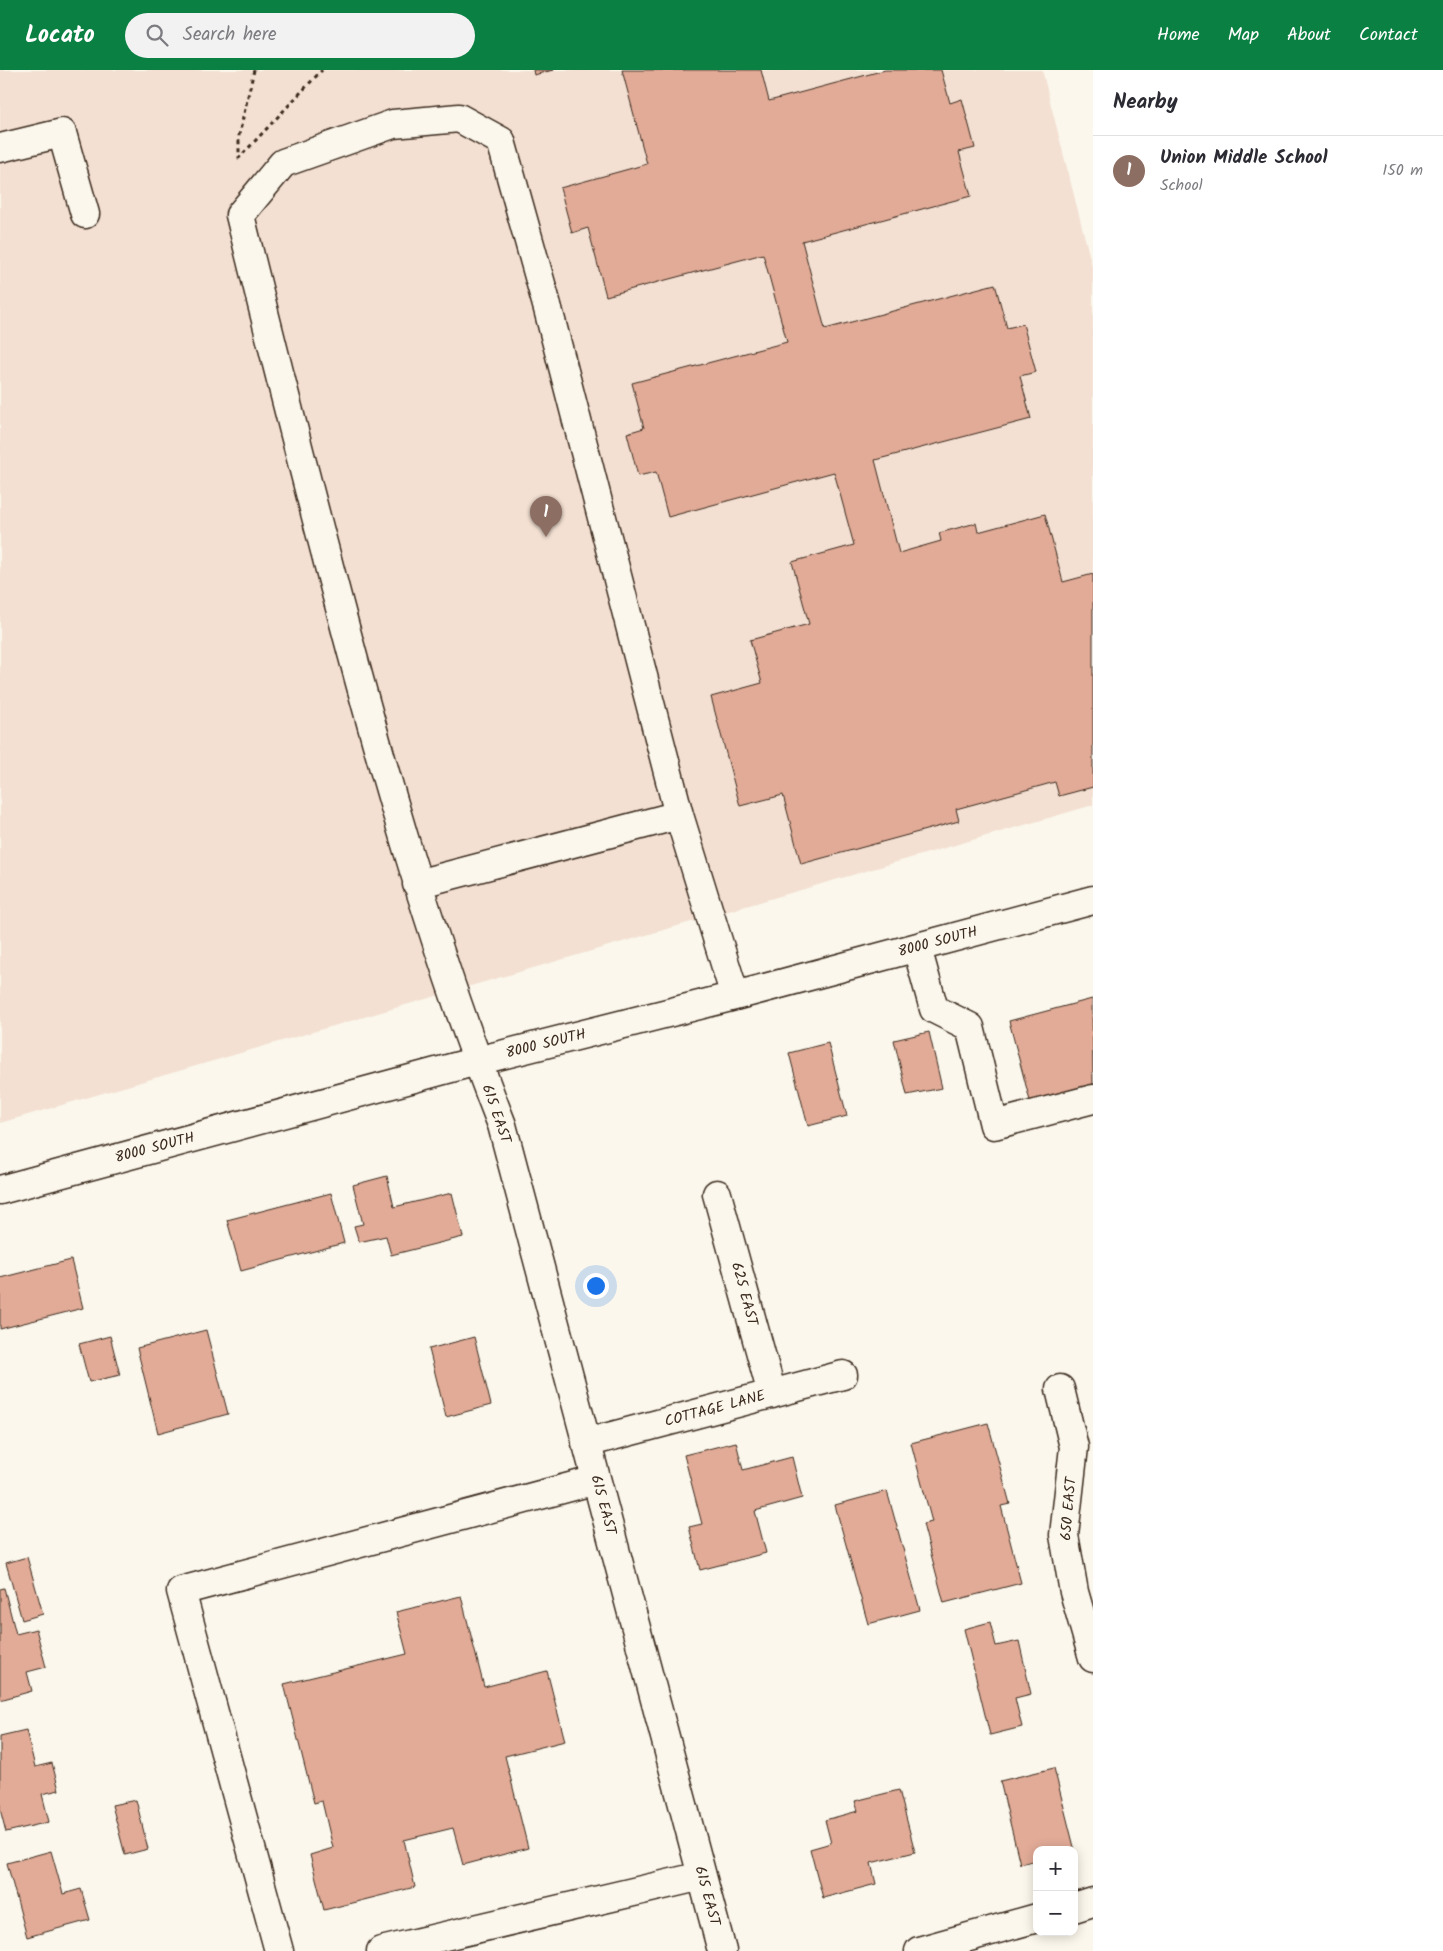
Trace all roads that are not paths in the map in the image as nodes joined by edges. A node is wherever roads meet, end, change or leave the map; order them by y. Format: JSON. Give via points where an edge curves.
{"nodes":[{"id":1,"x":0,"y":148,"type":"edge"},
{"id":2,"x":85,"y":214,"type":"dead end"},
{"id":3,"x":679,"y":815,"type":"junction"},
{"id":4,"x":418,"y":884,"type":"junction"},
{"id":5,"x":1093,"y":900,"type":"edge"},
{"id":6,"x":917,"y":948,"type":"junction"},
{"id":7,"x":735,"y":996,"type":"junction"},
{"id":8,"x":477,"y":1061,"type":"junction"},
{"id":9,"x":1093,"y":1099,"type":"edge"},
{"id":10,"x":0,"y":1190,"type":"edge"},
{"id":11,"x":717,"y":1194,"type":"dead end"},
{"id":12,"x":843,"y":1375,"type":"dead end"},
{"id":13,"x":1060,"y":1389,"type":"dead end"},
{"id":14,"x":772,"y":1394,"type":"junction"},
{"id":15,"x":586,"y":1443,"type":"junction"},
{"id":16,"x":596,"y":1480,"type":"junction"},
{"id":17,"x":1093,"y":1658,"type":"edge"},
{"id":18,"x":702,"y":1876,"type":"junction"},
{"id":19,"x":1093,"y":1902,"type":"edge"},
{"id":20,"x":1078,"y":1907,"type":"edge"},
{"id":21,"x":1033,"y":1919,"type":"edge"},
{"id":22,"x":279,"y":1951,"type":"edge"},
{"id":23,"x":381,"y":1951,"type":"edge"},
{"id":24,"x":722,"y":1951,"type":"edge"},
{"id":25,"x":919,"y":1951,"type":"edge"}],
"edges":[{"from":1,"to":2,"type":"street","via":[[62,133]]},
{"from":3,"to":4,"type":"street"},
{"from":3,"to":4,"type":"street","name":"615 EAST","via":[[548,309],[501,141],[458,118],[393,124],[283,163],[240,215],[377,749]]},
{"from":3,"to":7,"type":"street"},
{"from":4,"to":8,"type":"street","name":"615 EAST"},
{"from":5,"to":6,"type":"street","name":"8000 SOUTH"},
{"from":6,"to":7,"type":"street","name":"8000 SOUTH"},
{"from":6,"to":9,"type":"street","via":[[934,1009],[970,1027],[994,1126]]},
{"from":7,"to":8,"type":"street","name":"8000 SOUTH"},
{"from":8,"to":10,"type":"street","name":"8000 SOUTH"},
{"from":8,"to":15,"type":"street","name":"615 EAST","via":[[502,1125]]},
{"from":11,"to":14,"type":"street","name":"625 EAST"},
{"from":12,"to":14,"type":"street","name":"COTTAGE LANE"},
{"from":13,"to":17,"type":"street","name":"650 EAST","via":[[1074,1447],[1064,1535],[1074,1592]]},
{"from":14,"to":15,"type":"street","name":"COTTAGE LANE"},
{"from":15,"to":16,"type":"street","name":"615 EAST"},
{"from":16,"to":18,"type":"street","name":"615 EAST"},
{"from":16,"to":22,"type":"street","via":[[181,1591]]},
{"from":18,"to":23,"type":"street"},
{"from":18,"to":24,"type":"street","name":"615 EAST"},
{"from":19,"to":20,"type":"street"},
{"from":21,"to":25,"type":"street"}]}
